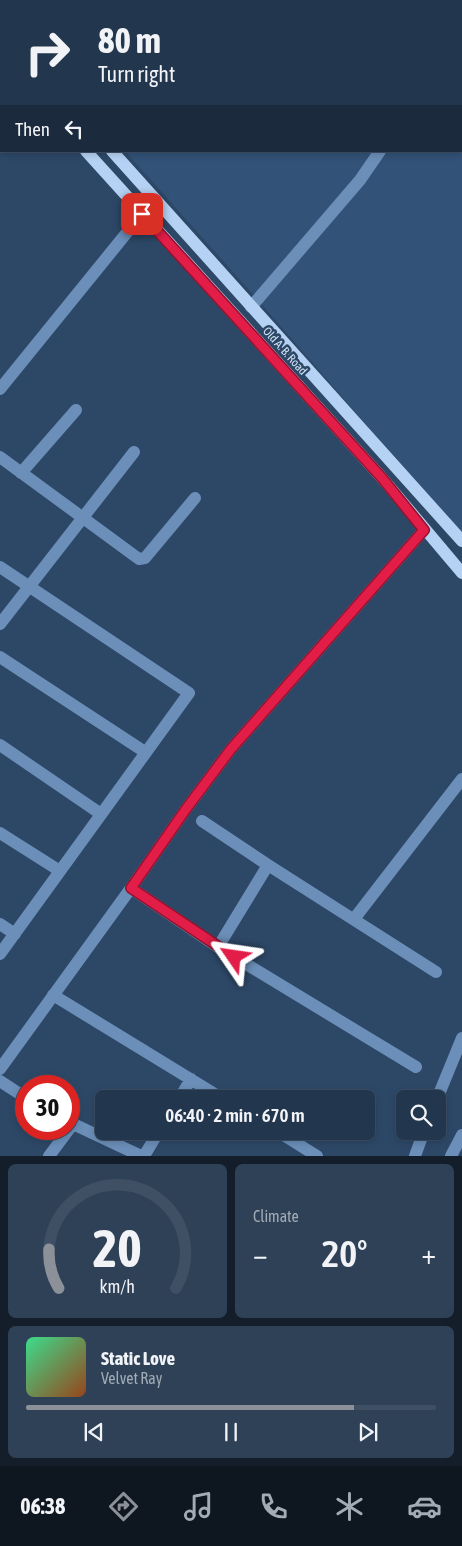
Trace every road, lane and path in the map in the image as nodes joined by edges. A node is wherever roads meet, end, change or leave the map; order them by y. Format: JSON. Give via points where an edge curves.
{"nodes":[{"id":1,"x":87,"y":152,"type":"edge"},
{"id":2,"x":113,"y":152,"type":"edge"},
{"id":3,"x":379,"y":152,"type":"edge"},
{"id":4,"x":142,"y":214,"type":"junction"},
{"id":5,"x":251,"y":306,"type":"junction"},
{"id":6,"x":0,"y":389,"type":"edge"},
{"id":7,"x":76,"y":410,"type":"dead end"},
{"id":8,"x":134,"y":452,"type":"dead end"},
{"id":9,"x":0,"y":457,"type":"edge"},
{"id":10,"x":21,"y":473,"type":"junction"},
{"id":11,"x":195,"y":498,"type":"dead end"},
{"id":12,"x":81,"y":518,"type":"junction"},
{"id":13,"x":424,"y":530,"type":"junction"},
{"id":14,"x":462,"y":541,"type":"edge"},
{"id":15,"x":0,"y":567,"type":"edge"},
{"id":16,"x":462,"y":573,"type":"edge"},
{"id":17,"x":30,"y":587,"type":"junction"},
{"id":18,"x":0,"y":624,"type":"edge"},
{"id":19,"x":0,"y":657,"type":"edge"},
{"id":20,"x":0,"y":744,"type":"edge"},
{"id":21,"x":145,"y":752,"type":"junction"},
{"id":22,"x":462,"y":779,"type":"edge"},
{"id":23,"x":101,"y":814,"type":"junction"},
{"id":24,"x":202,"y":820,"type":"dead end"},
{"id":25,"x":0,"y":833,"type":"edge"},
{"id":26,"x":268,"y":865,"type":"junction"},
{"id":27,"x":60,"y":871,"type":"junction"},
{"id":28,"x":131,"y":888,"type":"junction"},
{"id":29,"x":354,"y":919,"type":"junction"},
{"id":30,"x":0,"y":924,"type":"edge"},
{"id":31,"x":15,"y":934,"type":"junction"},
{"id":32,"x":218,"y":947,"type":"junction"},
{"id":33,"x":0,"y":954,"type":"edge"},
{"id":34,"x":436,"y":972,"type":"dead end"},
{"id":35,"x":53,"y":995,"type":"junction"},
{"id":36,"x":462,"y":1038,"type":"edge"},
{"id":37,"x":416,"y":1067,"type":"dead end"},
{"id":38,"x":0,"y":1069,"type":"edge"},
{"id":39,"x":191,"y":1079,"type":"junction"},
{"id":40,"x":0,"y":1081,"type":"edge"},
{"id":41,"x":184,"y":1090,"type":"edge"},
{"id":42,"x":209,"y":1090,"type":"edge"},
{"id":43,"x":441,"y":1090,"type":"edge"},
{"id":44,"x":15,"y":1091,"type":"edge"},
{"id":45,"x":80,"y":1127,"type":"edge"},
{"id":46,"x":462,"y":1135,"type":"edge"},
{"id":47,"x":60,"y":1140,"type":"edge"},
{"id":48,"x":153,"y":1140,"type":"edge"},
{"id":49,"x":291,"y":1140,"type":"edge"},
{"id":50,"x":421,"y":1140,"type":"edge"},
{"id":51,"x":49,"y":1156,"type":"edge"},
{"id":52,"x":143,"y":1156,"type":"edge"},
{"id":53,"x":317,"y":1156,"type":"edge"},
{"id":54,"x":415,"y":1156,"type":"edge"},
{"id":55,"x":451,"y":1156,"type":"edge"}],
"edges":[{"from":1,"to":4,"type":"main road","name":"Old A. B. Road"},
{"from":2,"to":5,"type":"main road","name":"Old A. B. Road"},
{"from":3,"to":5,"type":"street","via":[[360,180]]},
{"from":4,"to":6,"type":"street"},
{"from":4,"to":13,"type":"main road","name":"Old A. B. Road","via":[[382,478]]},
{"from":5,"to":14,"type":"main road","name":"Old A. B. Road"},
{"from":7,"to":10,"type":"street"},
{"from":8,"to":12,"type":"street"},
{"from":9,"to":10,"type":"street"},
{"from":10,"to":12,"type":"street"},
{"from":11,"to":12,"type":"street","via":[[145,558],[139,559]]},
{"from":12,"to":17,"type":"street"},
{"from":13,"to":16,"type":"main road","name":"Old A. B. Road"},
{"from":13,"to":28,"type":"street","via":[[231,749]]},
{"from":15,"to":17,"type":"street"},
{"from":17,"to":18,"type":"street"},
{"from":17,"to":21,"type":"street","via":[[189,693]]},
{"from":19,"to":21,"type":"street"},
{"from":20,"to":23,"type":"street"},
{"from":21,"to":23,"type":"street"},
{"from":22,"to":29,"type":"street"},
{"from":23,"to":27,"type":"street"},
{"from":24,"to":26,"type":"street"},
{"from":25,"to":27,"type":"street"},
{"from":26,"to":29,"type":"street"},
{"from":26,"to":32,"type":"street"},
{"from":27,"to":31,"type":"street"},
{"from":28,"to":32,"type":"street"},
{"from":28,"to":35,"type":"street"},
{"from":29,"to":34,"type":"street"},
{"from":30,"to":31,"type":"street"},
{"from":31,"to":33,"type":"street"},
{"from":32,"to":37,"type":"street"},
{"from":35,"to":38,"type":"street"},
{"from":35,"to":39,"type":"street"},
{"from":36,"to":43,"type":"street"},
{"from":39,"to":41,"type":"street"},
{"from":39,"to":42,"type":"street"},
{"from":40,"to":44,"type":"street"},
{"from":45,"to":52,"type":"street"},
{"from":46,"to":55,"type":"street"},
{"from":47,"to":51,"type":"street"},
{"from":48,"to":52,"type":"street"},
{"from":49,"to":53,"type":"street"},
{"from":50,"to":54,"type":"street"}]}
